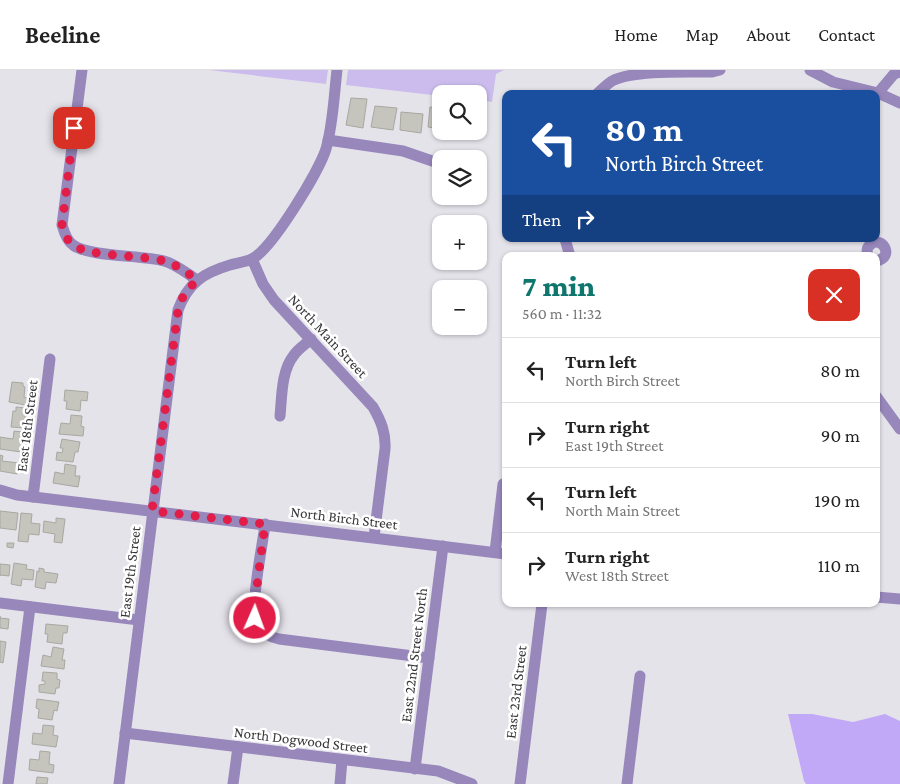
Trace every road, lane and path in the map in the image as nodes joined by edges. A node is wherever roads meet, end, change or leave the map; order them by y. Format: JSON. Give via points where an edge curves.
{"nodes":[{"id":1,"x":82,"y":70,"type":"edge"},
{"id":2,"x":337,"y":70,"type":"edge"},
{"id":3,"x":720,"y":70,"type":"edge"},
{"id":4,"x":810,"y":70,"type":"edge"},
{"id":5,"x":900,"y":72,"type":"edge"},
{"id":6,"x":601,"y":90,"type":"edge"},
{"id":7,"x":865,"y":90,"type":"edge"},
{"id":8,"x":880,"y":91,"type":"edge"},
{"id":9,"x":880,"y":94,"type":"edge"},
{"id":10,"x":900,"y":103,"type":"edge"},
{"id":11,"x":328,"y":140,"type":"junction"},
{"id":12,"x":432,"y":161,"type":"edge"},
{"id":13,"x":874,"y":242,"type":"edge"},
{"id":14,"x":874,"y":242,"type":"edge"},
{"id":15,"x":867,"y":252,"type":"edge"},
{"id":16,"x":252,"y":259,"type":"junction"},
{"id":17,"x":880,"y":260,"type":"edge"},
{"id":18,"x":197,"y":280,"type":"junction"},
{"id":19,"x":311,"y":339,"type":"junction"},
{"id":20,"x":50,"y":359,"type":"dead end"},
{"id":21,"x":880,"y":401,"type":"edge"},
{"id":22,"x":280,"y":416,"type":"dead end"},
{"id":23,"x":898,"y":421,"type":"edge"},
{"id":24,"x":0,"y":490,"type":"edge"},
{"id":25,"x":33,"y":497,"type":"junction"},
{"id":26,"x":152,"y":511,"type":"junction"},
{"id":27,"x":502,"y":518,"type":"edge"},
{"id":28,"x":265,"y":524,"type":"junction"},
{"id":29,"x":374,"y":537,"type":"junction"},
{"id":30,"x":443,"y":546,"type":"junction"},
{"id":31,"x":501,"y":553,"type":"edge"},
{"id":32,"x":880,"y":597,"type":"edge"},
{"id":33,"x":900,"y":599,"type":"edge"},
{"id":34,"x":0,"y":603,"type":"edge"},
{"id":35,"x":30,"y":607,"type":"junction"},
{"id":36,"x":542,"y":607,"type":"edge"},
{"id":37,"x":140,"y":620,"type":"junction"},
{"id":38,"x":429,"y":658,"type":"junction"},
{"id":39,"x":640,"y":676,"type":"dead end"},
{"id":40,"x":125,"y":733,"type":"junction"},
{"id":41,"x":238,"y":747,"type":"junction"},
{"id":42,"x":342,"y":760,"type":"junction"},
{"id":43,"x":415,"y":769,"type":"junction"},
{"id":44,"x":465,"y":783,"type":"edge"},
{"id":45,"x":8,"y":784,"type":"edge"},
{"id":46,"x":119,"y":784,"type":"edge"},
{"id":47,"x":233,"y":784,"type":"edge"},
{"id":48,"x":340,"y":784,"type":"edge"},
{"id":49,"x":520,"y":784,"type":"edge"},
{"id":50,"x":627,"y":784,"type":"edge"}],
"edges":[{"from":1,"to":18,"type":"street","via":[[62,225],[67,239],[72,245],[90,251],[172,263]]},
{"from":2,"to":11,"type":"street"},
{"from":3,"to":6,"type":"street","via":[[632,75],[612,81]]},
{"from":4,"to":7,"type":"street","via":[[832,82]]},
{"from":5,"to":8,"type":"street","via":[[894,74]]},
{"from":9,"to":10,"type":"street"},
{"from":11,"to":12,"type":"street","via":[[403,151]]},
{"from":11,"to":16,"type":"street","via":[[315,175],[274,238]]},
{"from":13,"to":17,"type":"street","via":[[885,248],[886,254]]},
{"from":14,"to":15,"type":"street"},
{"from":16,"to":18,"type":"street","via":[[214,270]]},
{"from":16,"to":19,"type":"street","name":"North Main Street","via":[[268,293]]},
{"from":18,"to":26,"type":"street","name":"East 19th Street","via":[[184,294],[178,310]]},
{"from":19,"to":22,"type":"street","via":[[294,355],[287,369]]},
{"from":19,"to":29,"type":"street","name":"North Main Street","via":[[373,407],[384,431],[385,449]]},
{"from":20,"to":25,"type":"street","name":"East 18th Street"},
{"from":21,"to":23,"type":"street"},
{"from":24,"to":25,"type":"street","name":"North Birch Street"},
{"from":25,"to":26,"type":"street","name":"North Birch Street"},
{"from":26,"to":28,"type":"street","name":"North Birch Street"},
{"from":26,"to":37,"type":"street","name":"East 19th Street"},
{"from":27,"to":31,"type":"street"},
{"from":28,"to":29,"type":"street","name":"North Birch Street"},
{"from":28,"to":38,"type":"street","via":[[254,609],[255,618],[267,635]]},
{"from":29,"to":30,"type":"street","name":"North Birch Street"},
{"from":30,"to":31,"type":"street","name":"North Birch Street"},
{"from":30,"to":38,"type":"street","name":"East 22nd Street North"},
{"from":32,"to":33,"type":"street"},
{"from":34,"to":35,"type":"street"},
{"from":35,"to":37,"type":"street"},
{"from":35,"to":45,"type":"street"},
{"from":36,"to":49,"type":"street","name":"East 23rd Street"},
{"from":37,"to":40,"type":"street","name":"East 19th Street"},
{"from":38,"to":43,"type":"street","name":"East 22nd Street North"},
{"from":39,"to":50,"type":"street"},
{"from":40,"to":41,"type":"street","name":"North Dogwood Street"},
{"from":40,"to":46,"type":"street","name":"East 19th Street"},
{"from":41,"to":42,"type":"street","name":"North Dogwood Street"},
{"from":41,"to":47,"type":"street"},
{"from":42,"to":43,"type":"street","name":"North Dogwood Street"},
{"from":42,"to":48,"type":"street"},
{"from":43,"to":44,"type":"street","name":"North Dogwood Street","via":[[438,771]]}]}
